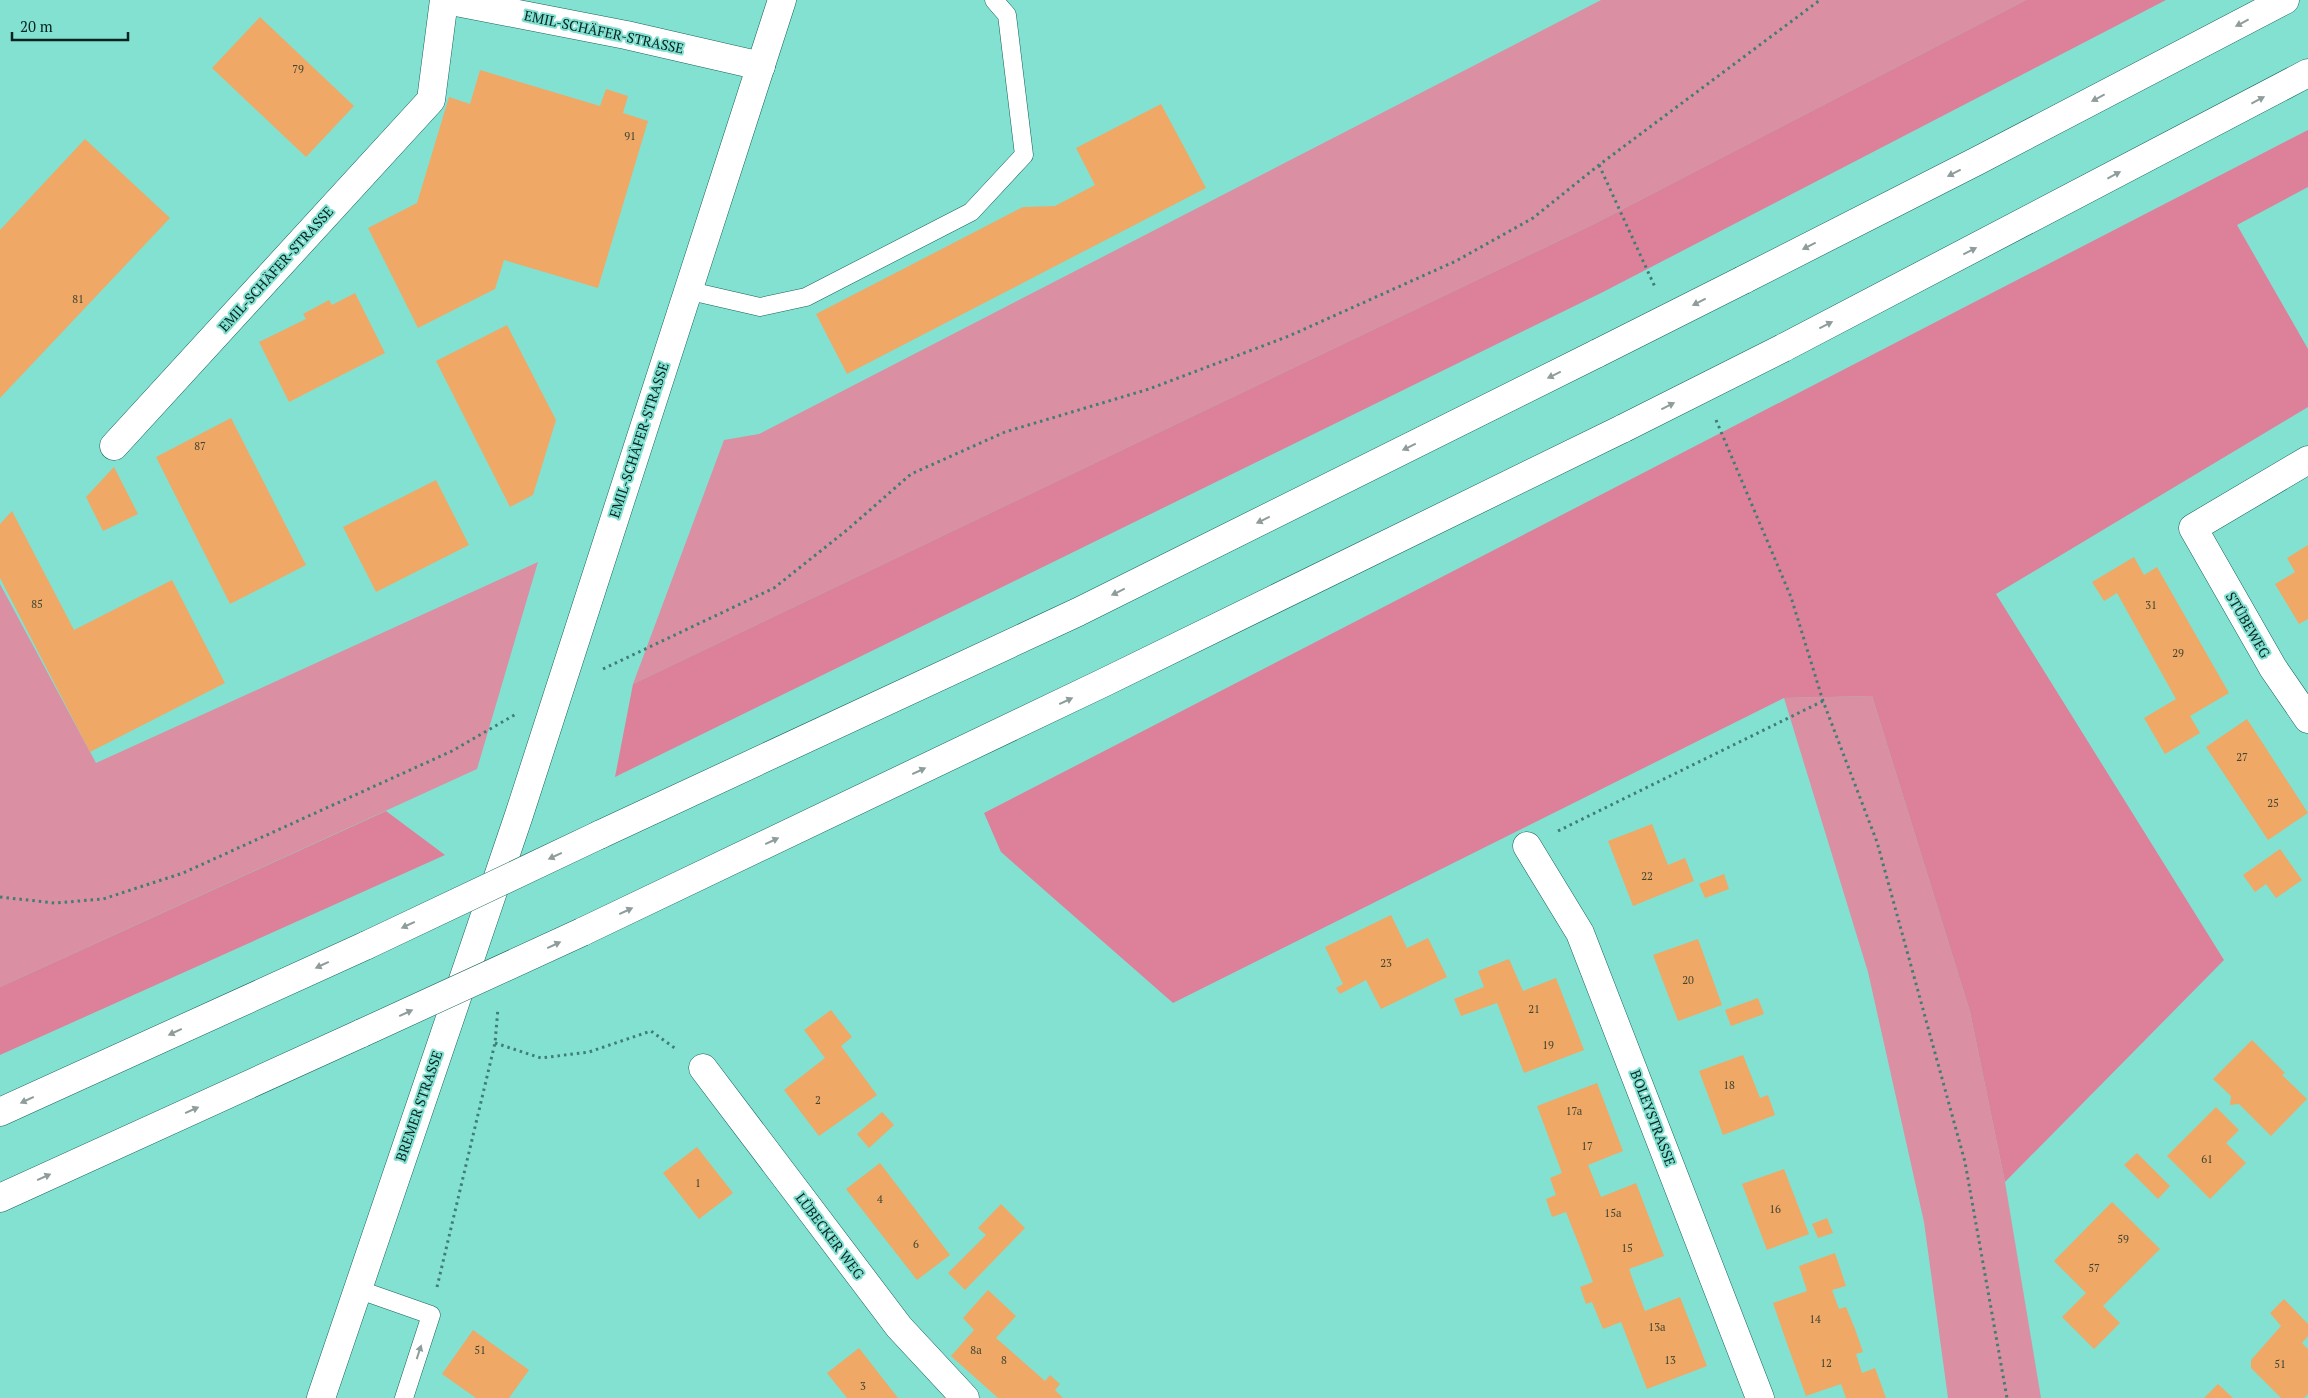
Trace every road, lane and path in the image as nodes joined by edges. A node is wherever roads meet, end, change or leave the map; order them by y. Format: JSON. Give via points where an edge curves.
{"nodes":[{"id":1,"x":445,"y":0,"type":"edge"},
{"id":2,"x":782,"y":0,"type":"edge"},
{"id":3,"x":994,"y":0,"type":"edge"},
{"id":4,"x":1820,"y":0,"type":"edge"},
{"id":5,"x":2285,"y":0,"type":"edge"},
{"id":6,"x":761,"y":66,"type":"junction"},
{"id":7,"x":2308,"y":74,"type":"edge"},
{"id":8,"x":1598,"y":165,"type":"junction"},
{"id":9,"x":686,"y":290,"type":"junction"},
{"id":10,"x":1660,"y":296,"type":"dead end"},
{"id":11,"x":1712,"y":413,"type":"dead end"},
{"id":12,"x":114,"y":446,"type":"dead end"},
{"id":13,"x":2308,"y":460,"type":"edge"},
{"id":14,"x":559,"y":690,"type":"junction"},
{"id":15,"x":1823,"y":701,"type":"junction"},
{"id":16,"x":2308,"y":719,"type":"edge"},
{"id":17,"x":519,"y":815,"type":"joint"},
{"id":18,"x":1527,"y":846,"type":"joint"},
{"id":19,"x":0,"y":897,"type":"edge"},
{"id":20,"x":499,"y":1003,"type":"dead end"},
{"id":21,"x":495,"y":1043,"type":"junction"},
{"id":22,"x":703,"y":1068,"type":"joint"},
{"id":23,"x":0,"y":1112,"type":"edge"},
{"id":24,"x":0,"y":1198,"type":"edge"},
{"id":25,"x":357,"y":1289,"type":"junction"},
{"id":26,"x":431,"y":1315,"type":"junction"},
{"id":27,"x":321,"y":1398,"type":"edge"},
{"id":28,"x":404,"y":1398,"type":"edge"},
{"id":29,"x":965,"y":1398,"type":"edge"},
{"id":30,"x":1760,"y":1398,"type":"edge"},
{"id":31,"x":2007,"y":1398,"type":"edge"}],
"edges":[{"from":1,"to":6,"type":"main road","name":"EMIL-SCHÄFER-STRASSE","via":[[626,35]]},
{"from":1,"to":12,"type":"main road","name":"EMIL-SCHÄFER-STRASSE","via":[[431,100]]},
{"from":2,"to":6,"type":"main road","name":"EMIL-SCHÄFER-STRASSE"},
{"from":3,"to":9,"type":"lane","via":[[1007,15],[1024,155],[971,212],[806,297],[760,307]]},
{"from":4,"to":8,"type":"path"},
{"from":5,"to":23,"type":"main road","one_way":true,"bridge":true,"via":[[1743,280],[1078,612],[367,945]]},
{"from":6,"to":9,"type":"main road","name":"EMIL-SCHÄFER-STRASSE"},
{"from":24,"to":7,"type":"main road","one_way":true,"bridge":true,"via":[[582,932],[1105,682],[1783,348]]},
{"from":8,"to":10,"type":"path"},
{"from":8,"to":14,"type":"path","via":[[1533,218],[1456,261],[1289,336],[1148,389],[1005,432],[912,474],[774,588]]},
{"from":9,"to":14,"type":"main road","name":"EMIL-SCHÄFER-STRASSE"},
{"from":11,"to":15,"type":"path","via":[[1791,597]]},
{"from":13,"to":16,"type":"main road","name":"STÜBEWEG","via":[[2193,528],[2273,668]]},
{"from":14,"to":17,"type":"main road","name":"EMIL-SCHÄFER-STRASSE"},
{"from":14,"to":19,"type":"path","via":[[452,751],[183,873],[103,899],[55,903]]},
{"from":15,"to":18,"type":"path"},
{"from":15,"to":31,"type":"path","via":[[1877,842],[1965,1162]]},
{"from":17,"to":25,"type":"main road","name":"BREMER STRASSE"},
{"from":18,"to":30,"type":"main road","name":"BOLEYSTRASSE","via":[[1580,933]]},
{"from":20,"to":21,"type":"path"},
{"from":21,"to":22,"type":"path","via":[[541,1058],[589,1052],[651,1032]]},
{"from":21,"to":26,"type":"path"},
{"from":22,"to":29,"type":"main road","name":"LÜBECKER WEG","via":[[899,1327]]},
{"from":25,"to":26,"type":"lane"},
{"from":25,"to":27,"type":"main road","name":"BREMER STRASSE"},
{"from":28,"to":26,"type":"lane","one_way":true}]}
